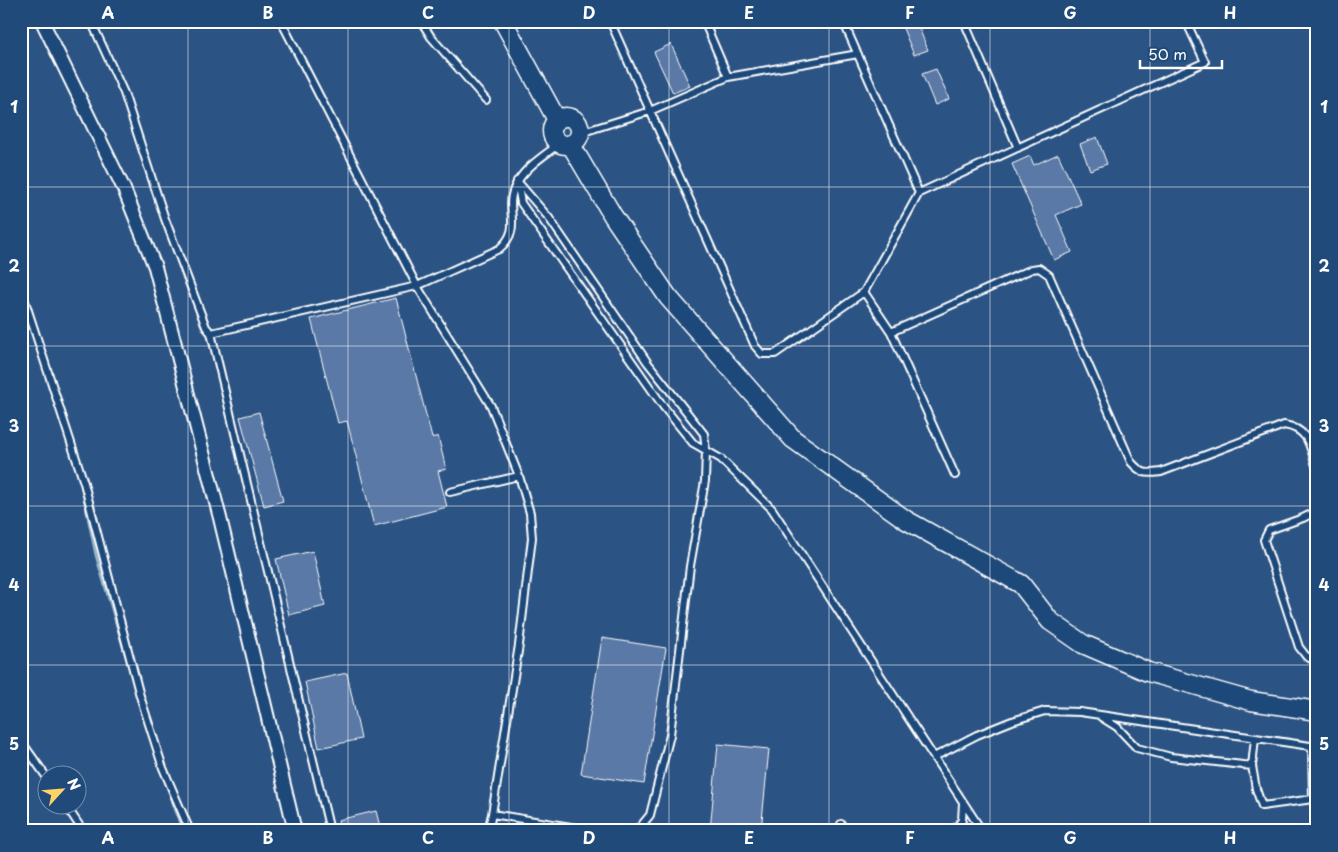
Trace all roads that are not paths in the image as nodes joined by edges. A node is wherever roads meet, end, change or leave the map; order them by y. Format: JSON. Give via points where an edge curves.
{"nodes":[{"id":1,"x":42,"y":21,"type":"edge"},
{"id":2,"x":91,"y":21,"type":"edge"},
{"id":3,"x":281,"y":21,"type":"edge"},
{"id":4,"x":421,"y":21,"type":"edge"},
{"id":5,"x":503,"y":21,"type":"edge"},
{"id":6,"x":610,"y":21,"type":"edge"},
{"id":7,"x":704,"y":21,"type":"edge"},
{"id":8,"x":843,"y":21,"type":"edge"},
{"id":9,"x":964,"y":21,"type":"edge"},
{"id":10,"x":1186,"y":21,"type":"edge"},
{"id":11,"x":858,"y":54,"type":"junction"},
{"id":12,"x":728,"y":77,"type":"junction"},
{"id":13,"x":486,"y":100,"type":"dead end"},
{"id":14,"x":650,"y":111,"type":"junction"},
{"id":15,"x":557,"y":120,"type":"junction"},
{"id":16,"x":570,"y":140,"type":"junction"},
{"id":17,"x":1018,"y":148,"type":"junction"},
{"id":18,"x":518,"y":181,"type":"junction"},
{"id":19,"x":919,"y":193,"type":"junction"},
{"id":20,"x":417,"y":286,"type":"junction"},
{"id":21,"x":21,"y":289,"type":"edge"},
{"id":22,"x":864,"y":292,"type":"junction"},
{"id":23,"x":891,"y":332,"type":"junction"},
{"id":24,"x":211,"y":333,"type":"junction"},
{"id":25,"x":706,"y":451,"type":"junction"},
{"id":26,"x":1317,"y":469,"type":"edge"},
{"id":27,"x":955,"y":475,"type":"dead end"},
{"id":28,"x":519,"y":476,"type":"junction"},
{"id":29,"x":450,"y":492,"type":"dead end"},
{"id":30,"x":1317,"y":511,"type":"edge"},
{"id":31,"x":1317,"y":662,"type":"edge"},
{"id":32,"x":1317,"y":711,"type":"edge"},
{"id":33,"x":1098,"y":714,"type":"junction"},
{"id":34,"x":1255,"y":738,"type":"junction"},
{"id":35,"x":21,"y":741,"type":"edge"},
{"id":36,"x":1314,"y":747,"type":"edge"},
{"id":37,"x":934,"y":757,"type":"junction"},
{"id":38,"x":38,"y":765,"type":"edge"},
{"id":39,"x":1252,"y":766,"type":"junction"},
{"id":40,"x":963,"y":803,"type":"junction"},
{"id":41,"x":72,"y":814,"type":"edge"},
{"id":42,"x":492,"y":814,"type":"junction"},
{"id":43,"x":841,"y":824,"type":"dead end"},
{"id":44,"x":83,"y":831,"type":"edge"},
{"id":45,"x":190,"y":831,"type":"edge"},
{"id":46,"x":295,"y":831,"type":"edge"},
{"id":47,"x":330,"y":831,"type":"edge"},
{"id":48,"x":488,"y":831,"type":"edge"},
{"id":49,"x":595,"y":831,"type":"edge"},
{"id":50,"x":632,"y":831,"type":"edge"},
{"id":51,"x":846,"y":831,"type":"edge"},
{"id":52,"x":954,"y":831,"type":"edge"},
{"id":53,"x":982,"y":831,"type":"edge"}],
"edges":[{"from":1,"to":46,"type":"street","via":[[124,189],[155,267],[220,518]]},
{"from":2,"to":24,"type":"lane","via":[[124,93],[165,219]]},
{"from":3,"to":20,"type":"lane"},
{"from":4,"to":13,"type":"lane"},
{"from":5,"to":15,"type":"main road"},
{"from":6,"to":14,"type":"lane"},
{"from":7,"to":12,"type":"lane"},
{"from":8,"to":11,"type":"lane"},
{"from":9,"to":17,"type":"lane"},
{"from":10,"to":17,"type":"lane","via":[[1204,62]]},
{"from":11,"to":12,"type":"lane"},
{"from":11,"to":19,"type":"lane"},
{"from":12,"to":14,"type":"lane"},
{"from":14,"to":16,"type":"lane"},
{"from":14,"to":22,"type":"lane","via":[[755,346],[762,354],[775,354]]},
{"from":15,"to":16,"type":"main road","via":[[552,132]]},
{"from":15,"to":16,"type":"main road","via":[[571,118],[578,124]]},
{"from":16,"to":18,"type":"lane","via":[[529,168]]},
{"from":16,"to":32,"type":"main road","via":[[612,216],[668,296],[793,439],[906,520],[1021,584],[1050,621],[1083,644],[1148,672],[1251,701]]},
{"from":17,"to":19,"type":"lane"},
{"from":18,"to":20,"type":"lane","via":[[509,205],[514,229],[509,241]]},
{"from":18,"to":25,"type":"lane","via":[[543,211],[648,363],[704,434]]},
{"from":18,"to":25,"type":"lane","via":[[521,203],[554,251],[663,406],[693,443]]},
{"from":19,"to":22,"type":"lane"},
{"from":20,"to":24,"type":"lane"},
{"from":20,"to":28,"type":"lane","via":[[491,406]]},
{"from":21,"to":45,"type":"lane","via":[[84,483],[140,696],[163,768]]},
{"from":22,"to":23,"type":"lane"},
{"from":23,"to":26,"type":"lane","via":[[1039,268],[1049,275],[1131,462],[1140,472],[1161,472],[1284,426],[1295,427],[1308,439]]},
{"from":23,"to":27,"type":"lane"},
{"from":24,"to":47,"type":"lane"},
{"from":25,"to":37,"type":"lane","via":[[728,465],[772,509]]},
{"from":25,"to":50,"type":"lane","via":[[705,481],[690,566],[670,735],[650,815]]},
{"from":28,"to":29,"type":"lane"},
{"from":28,"to":42,"type":"lane","via":[[530,513],[532,538]]},
{"from":30,"to":31,"type":"lane","via":[[1269,530],[1264,540],[1299,647]]},
{"from":33,"to":34,"type":"lane"},
{"from":33,"to":37,"type":"lane","via":[[1045,711],[977,735]]},
{"from":33,"to":39,"type":"lane","via":[[1117,727],[1137,748],[1171,757]]},
{"from":34,"to":36,"type":"lane"},
{"from":34,"to":39,"type":"lane"},
{"from":35,"to":38,"type":"lane"},
{"from":36,"to":39,"type":"lane","via":[[1313,799],[1262,806]]},
{"from":37,"to":40,"type":"lane"},
{"from":40,"to":52,"type":"lane","via":[[962,820]]},
{"from":40,"to":53,"type":"lane"},
{"from":41,"to":44,"type":"lane"},
{"from":42,"to":48,"type":"lane"},
{"from":42,"to":49,"type":"lane"},
{"from":43,"to":51,"type":"lane"}]}
